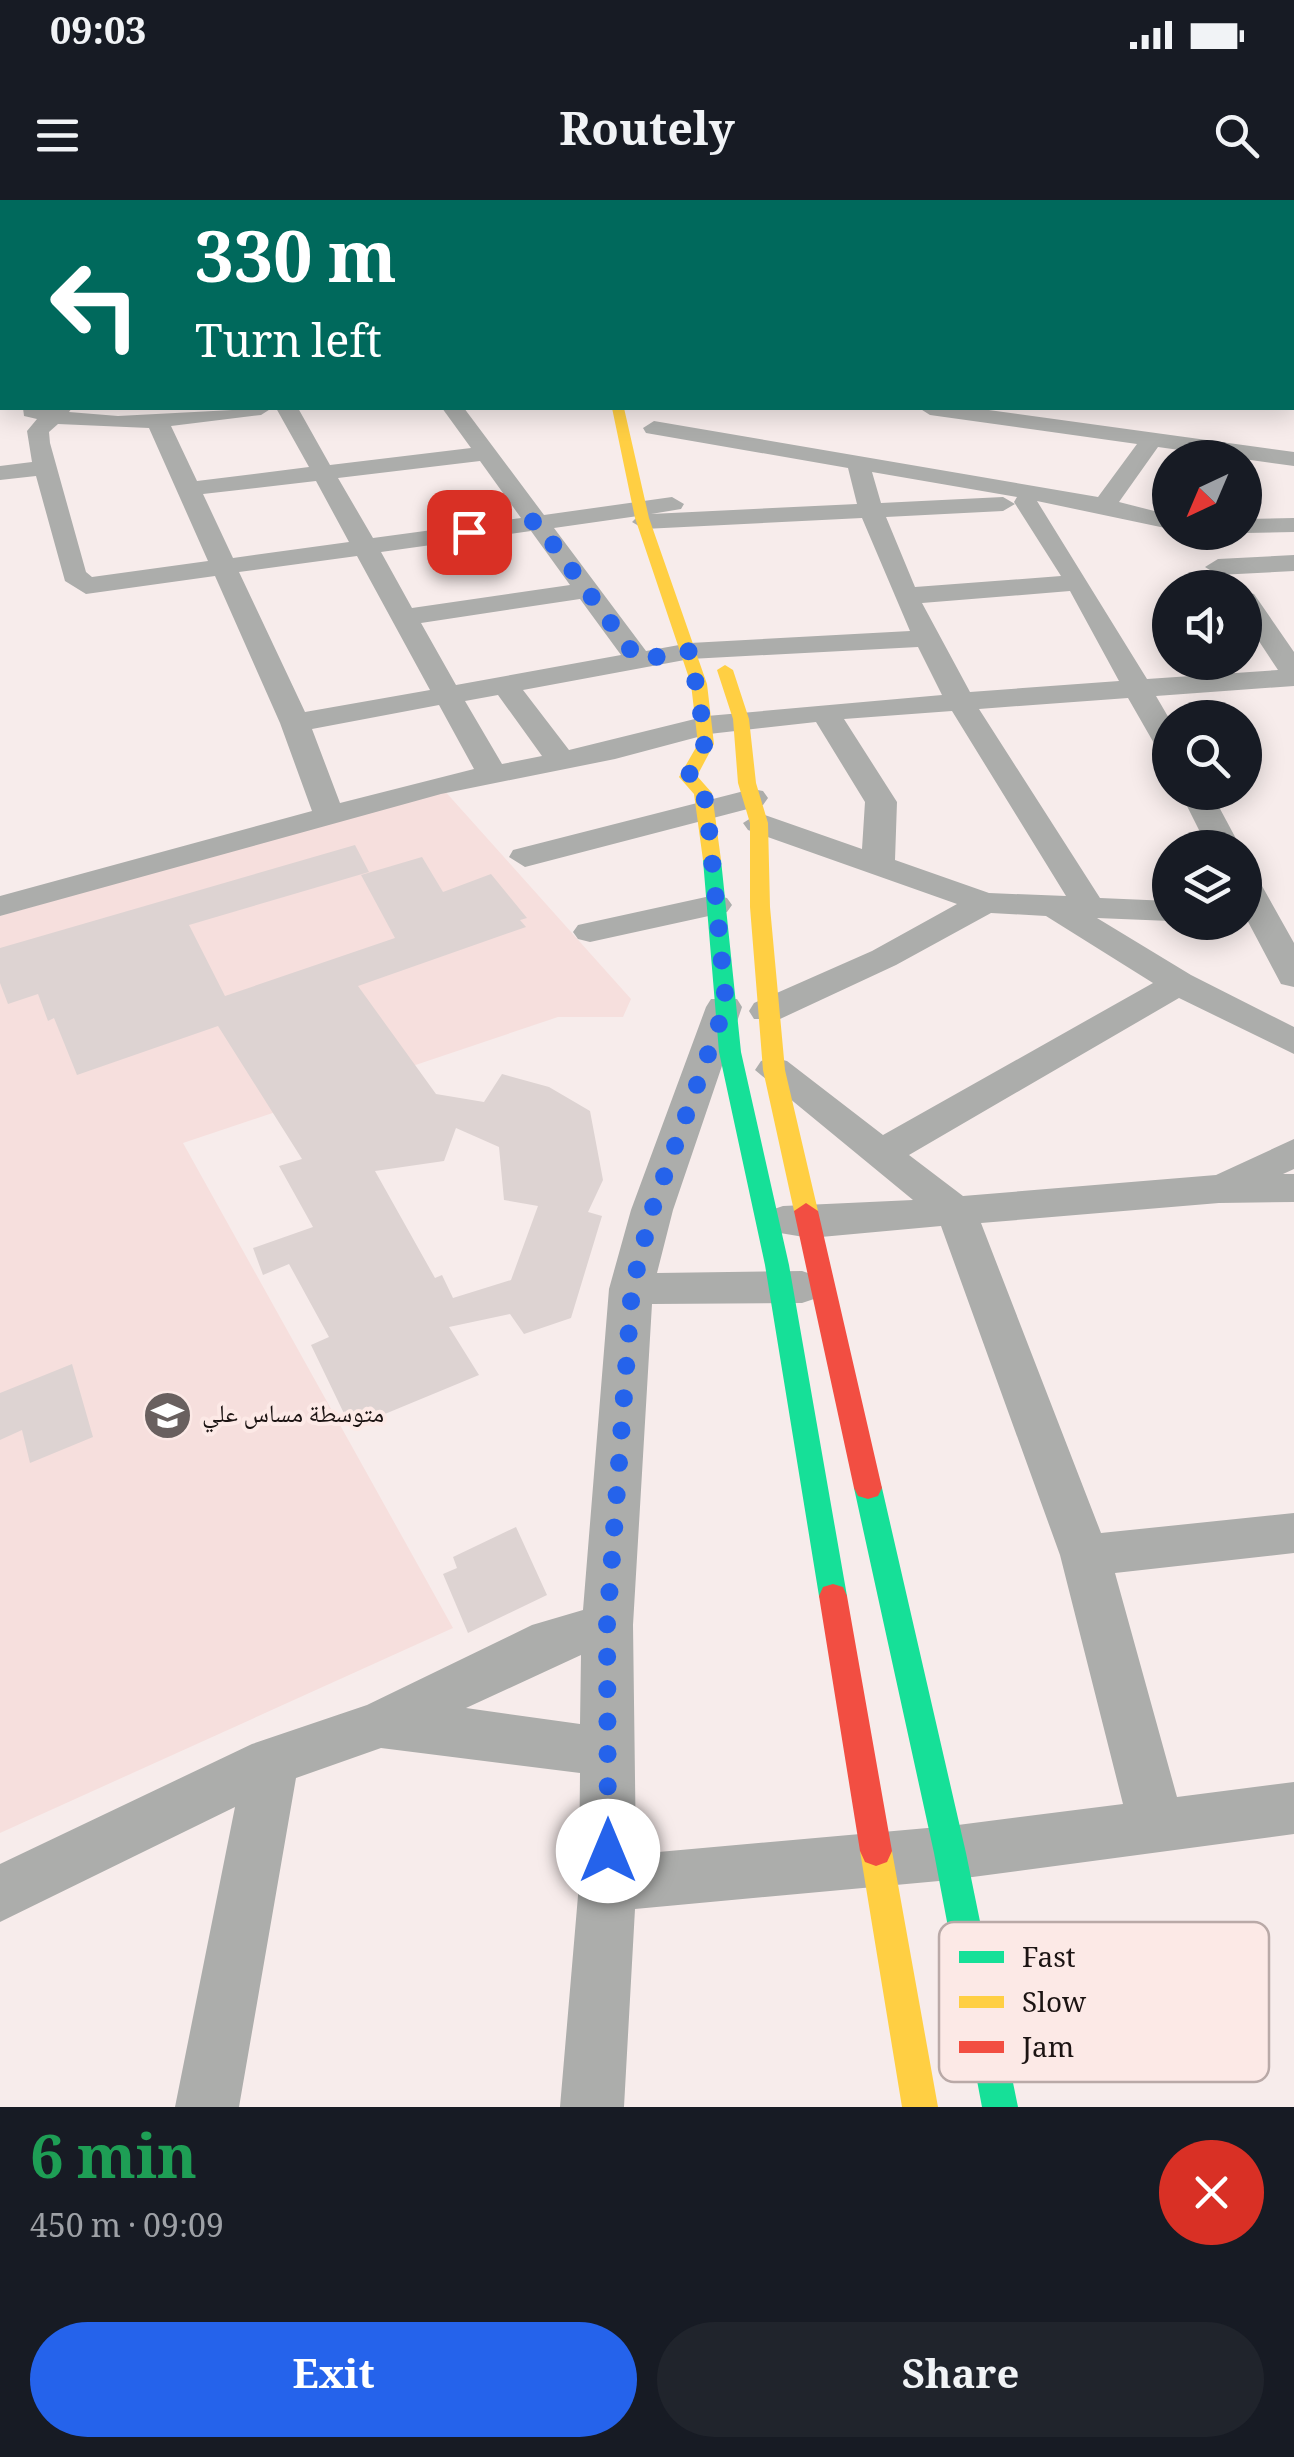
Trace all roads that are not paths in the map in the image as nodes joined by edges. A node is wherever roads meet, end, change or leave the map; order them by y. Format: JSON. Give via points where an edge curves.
{"nodes":[{"id":1,"x":244,"y":410,"type":"edge"},
{"id":2,"x":288,"y":410,"type":"edge"},
{"id":3,"x":454,"y":410,"type":"edge"},
{"id":4,"x":618,"y":410,"type":"edge"},
{"id":5,"x":960,"y":410,"type":"edge"},
{"id":6,"x":1049,"y":416,"type":"edge"},
{"id":7,"x":157,"y":420,"type":"junction"},
{"id":8,"x":42,"y":422,"type":"edge"},
{"id":9,"x":654,"y":427,"type":"edge"},
{"id":10,"x":1152,"y":438,"type":"junction"},
{"id":11,"x":486,"y":452,"type":"junction"},
{"id":12,"x":1294,"y":459,"type":"edge"},
{"id":13,"x":858,"y":462,"type":"junction"},
{"id":14,"x":43,"y":468,"type":"junction"},
{"id":15,"x":0,"y":472,"type":"edge"},
{"id":16,"x":325,"y":473,"type":"junction"},
{"id":17,"x":189,"y":489,"type":"junction"},
{"id":18,"x":1026,"y":502,"type":"junction"},
{"id":19,"x":1092,"y":504,"type":"junction"},
{"id":20,"x":872,"y":511,"type":"junction"},
{"id":21,"x":643,"y":514,"type":"junction"},
{"id":22,"x":1152,"y":518,"type":"edge"},
{"id":23,"x":536,"y":521,"type":"junction"},
{"id":24,"x":1294,"y":525,"type":"edge"},
{"id":25,"x":1262,"y":526,"type":"edge"},
{"id":26,"x":369,"y":546,"type":"junction"},
{"id":27,"x":1203,"y":550,"type":"edge"},
{"id":28,"x":1294,"y":562,"type":"edge"},
{"id":29,"x":226,"y":568,"type":"junction"},
{"id":30,"x":1219,"y":570,"type":"edge"},
{"id":31,"x":1260,"y":570,"type":"edge"},
{"id":32,"x":1078,"y":583,"type":"junction"},
{"id":33,"x":586,"y":590,"type":"junction"},
{"id":34,"x":905,"y":596,"type":"junction"},
{"id":35,"x":1262,"y":612,"type":"edge"},
{"id":36,"x":406,"y":617,"type":"junction"},
{"id":37,"x":1294,"y":617,"type":"edge"},
{"id":38,"x":1262,"y":624,"type":"edge"},
{"id":39,"x":927,"y":638,"type":"junction"},
{"id":40,"x":707,"y":644,"type":"junction"},
{"id":41,"x":638,"y":660,"type":"junction"},
{"id":42,"x":1294,"y":675,"type":"edge"},
{"id":43,"x":504,"y":685,"type":"junction"},
{"id":44,"x":1140,"y":690,"type":"junction"},
{"id":45,"x":448,"y":697,"type":"junction"},
{"id":46,"x":961,"y":703,"type":"junction"},
{"id":47,"x":825,"y":712,"type":"junction"},
{"id":48,"x":1152,"y":712,"type":"edge"},
{"id":49,"x":741,"y":719,"type":"junction"},
{"id":50,"x":295,"y":724,"type":"junction"},
{"id":51,"x":706,"y":725,"type":"junction"},
{"id":52,"x":615,"y":750,"type":"junction"},
{"id":53,"x":562,"y":761,"type":"junction"},
{"id":54,"x":689,"y":772,"type":"junction"},
{"id":55,"x":492,"y":774,"type":"junction"},
{"id":56,"x":707,"y":809,"type":"junction"},
{"id":57,"x":755,"y":810,"type":"junction"},
{"id":58,"x":329,"y":814,"type":"junction"},
{"id":59,"x":525,"y":857,"type":"dead end"},
{"id":60,"x":878,"y":862,"type":"junction"},
{"id":61,"x":1294,"y":898,"type":"edge"},
{"id":62,"x":985,"y":902,"type":"junction"},
{"id":63,"x":1262,"y":902,"type":"edge"},
{"id":64,"x":714,"y":905,"type":"junction"},
{"id":65,"x":0,"y":906,"type":"edge"},
{"id":66,"x":1072,"y":908,"type":"junction"},
{"id":67,"x":1152,"y":910,"type":"edge"},
{"id":68,"x":1262,"y":922,"type":"edge"},
{"id":69,"x":590,"y":932,"type":"dead end"},
{"id":70,"x":1294,"y":976,"type":"edge"},
{"id":71,"x":1178,"y":983,"type":"junction"},
{"id":72,"x":746,"y":1008,"type":"junction"},
{"id":73,"x":1294,"y":1042,"type":"edge"},
{"id":74,"x":774,"y":1070,"type":"junction"},
{"id":75,"x":1294,"y":1152,"type":"edge"},
{"id":76,"x":880,"y":1154,"type":"junction"},
{"id":77,"x":1294,"y":1188,"type":"edge"},
{"id":78,"x":1219,"y":1190,"type":"junction"},
{"id":79,"x":956,"y":1212,"type":"junction"},
{"id":80,"x":789,"y":1222,"type":"junction"},
{"id":81,"x":802,"y":1287,"type":"junction"},
{"id":82,"x":632,"y":1288,"type":"junction"},
{"id":83,"x":1294,"y":1533,"type":"edge"},
{"id":84,"x":1085,"y":1555,"type":"junction"},
{"id":85,"x":607,"y":1625,"type":"junction"},
{"id":86,"x":381,"y":1724,"type":"junction"},
{"id":87,"x":609,"y":1754,"type":"junction"},
{"id":88,"x":271,"y":1762,"type":"junction"},
{"id":89,"x":1294,"y":1808,"type":"edge"},
{"id":90,"x":1156,"y":1824,"type":"junction"},
{"id":91,"x":950,"y":1854,"type":"junction"},
{"id":92,"x":880,"y":1859,"type":"junction"},
{"id":93,"x":608,"y":1884,"type":"junction"},
{"id":94,"x":0,"y":1894,"type":"edge"},
{"id":95,"x":963,"y":1922,"type":"edge"},
{"id":96,"x":995,"y":2082,"type":"edge"},
{"id":97,"x":206,"y":2107,"type":"edge"},
{"id":98,"x":592,"y":2107,"type":"edge"},
{"id":99,"x":920,"y":2107,"type":"edge"},
{"id":100,"x":1000,"y":2107,"type":"edge"}],
"edges":[{"from":1,"to":7,"type":"street"},
{"from":2,"to":16,"type":"street"},
{"from":3,"to":11,"type":"street"},
{"from":4,"to":21,"type":"street"},
{"from":5,"to":6,"type":"street"},
{"from":6,"to":10,"type":"street"},
{"from":7,"to":8,"type":"street"},
{"from":7,"to":17,"type":"street"},
{"from":8,"to":14,"type":"street"},
{"from":9,"to":13,"type":"street"},
{"from":10,"to":12,"type":"street"},
{"from":10,"to":19,"type":"street"},
{"from":11,"to":16,"type":"street"},
{"from":11,"to":23,"type":"street"},
{"from":13,"to":19,"type":"street"},
{"from":13,"to":20,"type":"street"},
{"from":14,"to":15,"type":"street"},
{"from":14,"to":29,"type":"street","via":[[80,584]]},
{"from":16,"to":17,"type":"street"},
{"from":16,"to":26,"type":"street"},
{"from":17,"to":29,"type":"street"},
{"from":18,"to":19,"type":"street"},
{"from":18,"to":20,"type":"street"},
{"from":18,"to":32,"type":"street"},
{"from":19,"to":22,"type":"street"},
{"from":20,"to":21,"type":"street"},
{"from":20,"to":34,"type":"street"},
{"from":21,"to":23,"type":"street"},
{"from":21,"to":40,"type":"street"},
{"from":23,"to":26,"type":"street"},
{"from":23,"to":33,"type":"street"},
{"from":24,"to":25,"type":"street"},
{"from":26,"to":29,"type":"street"},
{"from":26,"to":36,"type":"street"},
{"from":27,"to":30,"type":"street"},
{"from":28,"to":31,"type":"street"},
{"from":29,"to":50,"type":"street"},
{"from":32,"to":34,"type":"street"},
{"from":32,"to":44,"type":"street"},
{"from":33,"to":36,"type":"street"},
{"from":33,"to":41,"type":"street"},
{"from":34,"to":39,"type":"street"},
{"from":35,"to":37,"type":"street"},
{"from":36,"to":45,"type":"street"},
{"from":38,"to":42,"type":"street"},
{"from":39,"to":40,"type":"street"},
{"from":39,"to":46,"type":"street"},
{"from":40,"to":41,"type":"street"},
{"from":40,"to":49,"type":"street"},
{"from":40,"to":51,"type":"street"},
{"from":41,"to":43,"type":"street"},
{"from":42,"to":44,"type":"street"},
{"from":43,"to":45,"type":"street"},
{"from":43,"to":53,"type":"street"},
{"from":44,"to":46,"type":"street"},
{"from":44,"to":48,"type":"street"},
{"from":45,"to":50,"type":"street"},
{"from":45,"to":55,"type":"street"},
{"from":46,"to":47,"type":"street"},
{"from":46,"to":66,"type":"street"},
{"from":47,"to":49,"type":"street"},
{"from":47,"to":60,"type":"street","via":[[880,802]]},
{"from":49,"to":51,"type":"street"},
{"from":49,"to":57,"type":"street"},
{"from":50,"to":58,"type":"street"},
{"from":51,"to":52,"type":"street"},
{"from":51,"to":54,"type":"street","via":[[705,750]]},
{"from":52,"to":53,"type":"street"},
{"from":52,"to":54,"type":"street"},
{"from":53,"to":55,"type":"street"},
{"from":54,"to":56,"type":"street"},
{"from":55,"to":58,"type":"street"},
{"from":56,"to":57,"type":"street"},
{"from":56,"to":59,"type":"street"},
{"from":56,"to":64,"type":"street"},
{"from":57,"to":60,"type":"street"},
{"from":57,"to":72,"type":"street"},
{"from":58,"to":65,"type":"street"},
{"from":60,"to":62,"type":"street"},
{"from":61,"to":63,"type":"street"},
{"from":62,"to":66,"type":"street"},
{"from":62,"to":72,"type":"street","via":[[884,958]]},
{"from":64,"to":69,"type":"street"},
{"from":64,"to":72,"type":"street"},
{"from":66,"to":67,"type":"street"},
{"from":66,"to":71,"type":"street"},
{"from":68,"to":70,"type":"street"},
{"from":71,"to":73,"type":"street"},
{"from":71,"to":76,"type":"street"},
{"from":72,"to":74,"type":"street"},
{"from":72,"to":80,"type":"street","via":[[744,1126]]},
{"from":72,"to":82,"type":"street","via":[[652,1210]]},
{"from":74,"to":76,"type":"street"},
{"from":74,"to":80,"type":"street"},
{"from":75,"to":78,"type":"street"},
{"from":76,"to":79,"type":"street"},
{"from":77,"to":78,"type":"street"},
{"from":78,"to":79,"type":"street"},
{"from":79,"to":80,"type":"street"},
{"from":79,"to":84,"type":"street"},
{"from":80,"to":81,"type":"street"},
{"from":80,"to":81,"type":"street"},
{"from":81,"to":82,"type":"street"},
{"from":81,"to":91,"type":"street"},
{"from":81,"to":92,"type":"street","via":[[822,1550]]},
{"from":82,"to":85,"type":"street"},
{"from":83,"to":84,"type":"street"},
{"from":84,"to":90,"type":"street"},
{"from":85,"to":86,"type":"street","via":[[550,1641]]},
{"from":85,"to":87,"type":"street"},
{"from":86,"to":87,"type":"street"},
{"from":86,"to":88,"type":"street"},
{"from":87,"to":93,"type":"street"},
{"from":88,"to":94,"type":"street"},
{"from":88,"to":97,"type":"street"},
{"from":89,"to":90,"type":"street"},
{"from":90,"to":91,"type":"street"},
{"from":91,"to":92,"type":"street"},
{"from":91,"to":95,"type":"street"},
{"from":92,"to":93,"type":"street"},
{"from":92,"to":99,"type":"street"},
{"from":93,"to":98,"type":"street"},
{"from":96,"to":100,"type":"street"}]}
